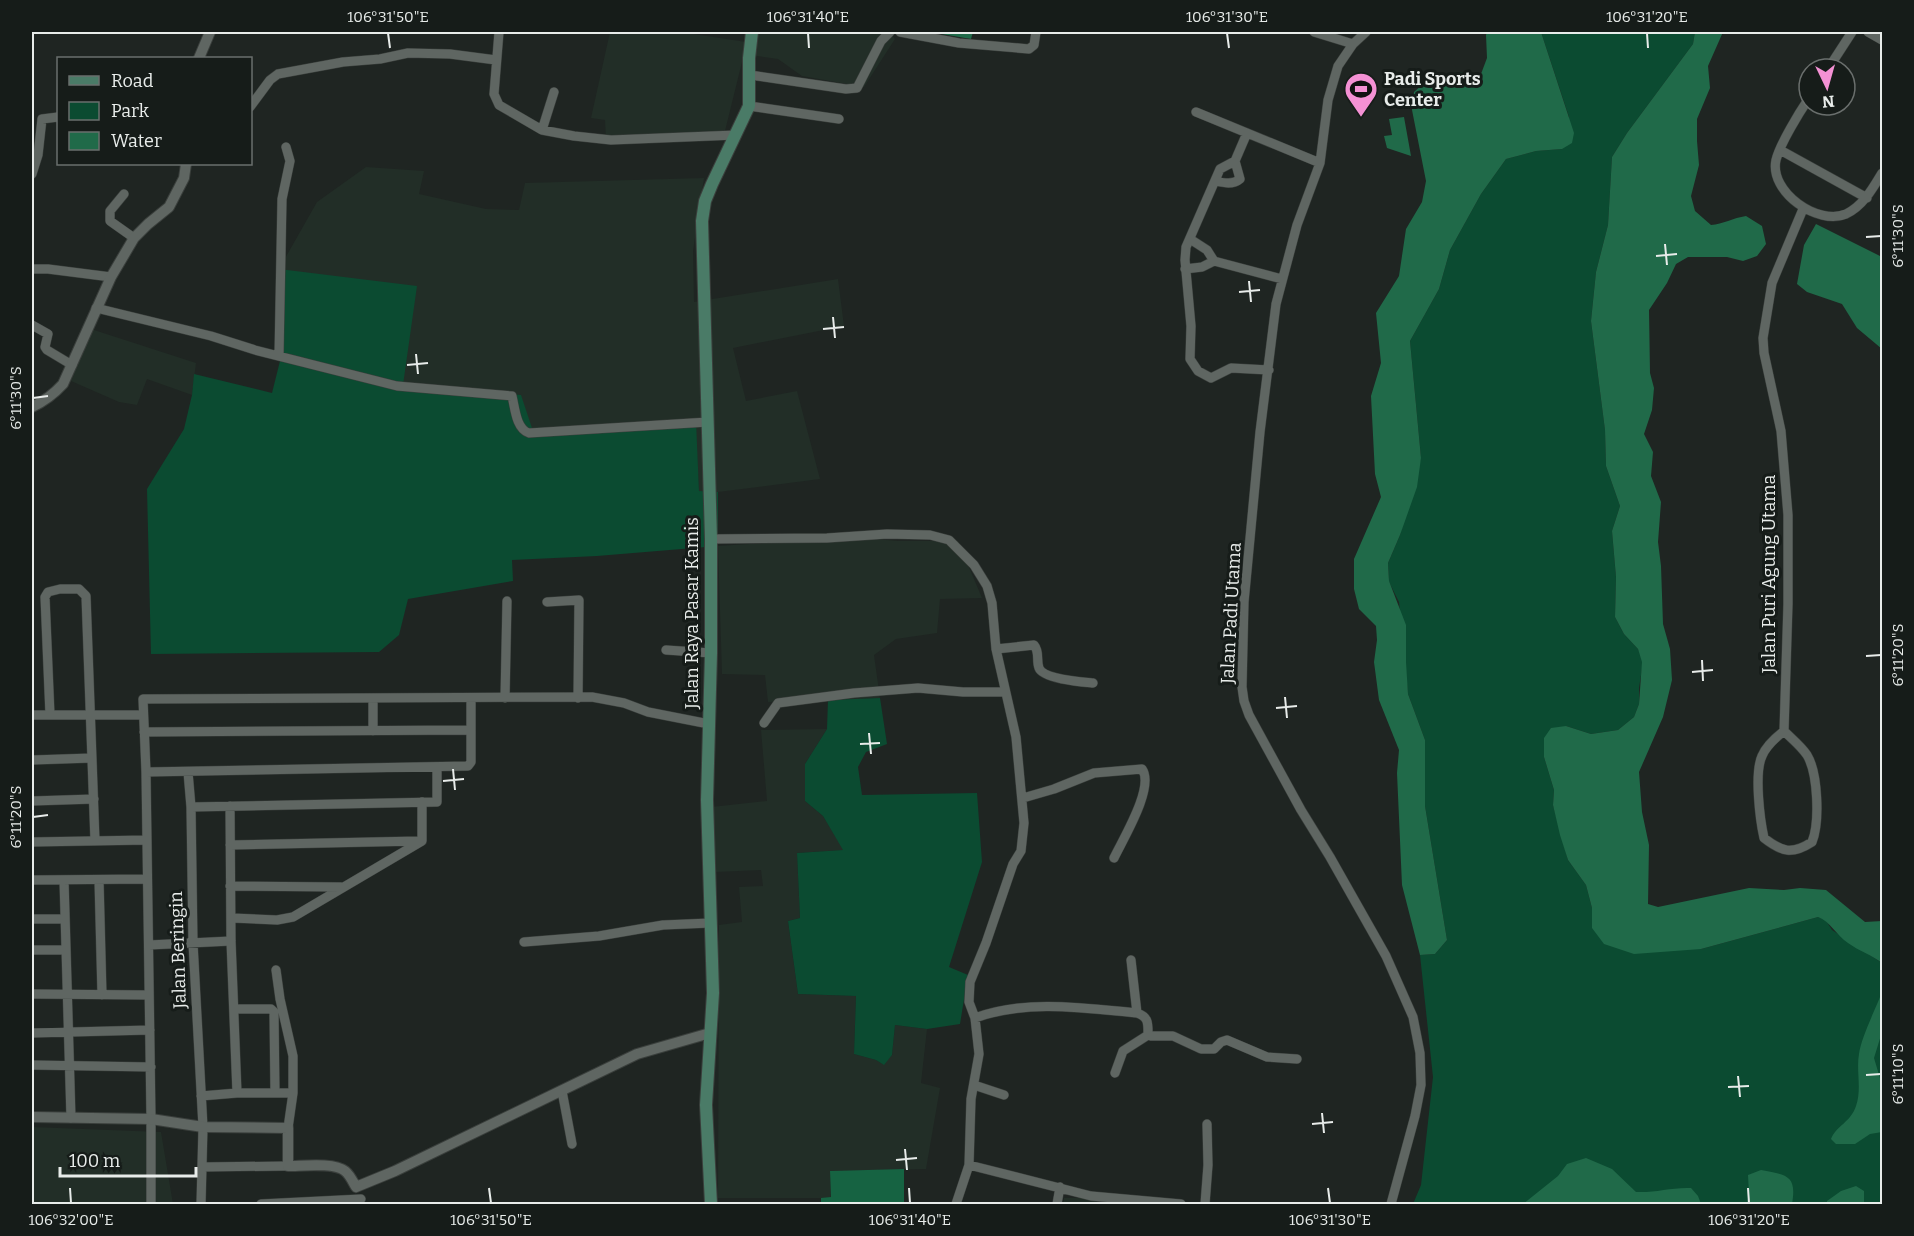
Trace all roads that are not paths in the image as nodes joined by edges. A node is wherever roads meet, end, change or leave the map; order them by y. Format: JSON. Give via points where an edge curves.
{"nodes":[{"id":1,"x":210,"y":32,"type":"edge"},
{"id":2,"x":499,"y":32,"type":"edge"},
{"id":3,"x":752,"y":32,"type":"edge"},
{"id":4,"x":890,"y":32,"type":"edge"},
{"id":5,"x":900,"y":32,"type":"edge"},
{"id":6,"x":1036,"y":32,"type":"edge"},
{"id":7,"x":1314,"y":32,"type":"edge"},
{"id":8,"x":1366,"y":32,"type":"edge"},
{"id":9,"x":1852,"y":32,"type":"edge"},
{"id":10,"x":1868,"y":32,"type":"edge"},
{"id":11,"x":1882,"y":40,"type":"edge"},
{"id":12,"x":1353,"y":45,"type":"junction"},
{"id":13,"x":199,"y":57,"type":"edge"},
{"id":14,"x":1836,"y":57,"type":"edge"},
{"id":15,"x":496,"y":60,"type":"junction"},
{"id":16,"x":750,"y":75,"type":"junction"},
{"id":17,"x":554,"y":92,"type":"dead end"},
{"id":18,"x":252,"y":104,"type":"edge"},
{"id":19,"x":749,"y":106,"type":"junction"},
{"id":20,"x":1196,"y":112,"type":"dead end"},
{"id":21,"x":57,"y":117,"type":"edge"},
{"id":22,"x":1798,"y":117,"type":"edge"},
{"id":23,"x":838,"y":119,"type":"dead end"},
{"id":24,"x":542,"y":130,"type":"junction"},
{"id":25,"x":1247,"y":133,"type":"junction"},
{"id":26,"x":736,"y":135,"type":"junction"},
{"id":27,"x":286,"y":147,"type":"dead end"},
{"id":28,"x":1780,"y":150,"type":"junction"},
{"id":29,"x":1235,"y":161,"type":"junction"},
{"id":30,"x":1320,"y":163,"type":"junction"},
{"id":31,"x":186,"y":165,"type":"edge"},
{"id":32,"x":1882,"y":173,"type":"edge"},
{"id":33,"x":32,"y":174,"type":"edge"},
{"id":34,"x":1216,"y":181,"type":"junction"},
{"id":35,"x":124,"y":194,"type":"dead end"},
{"id":36,"x":1867,"y":198,"type":"junction"},
{"id":37,"x":1803,"y":209,"type":"junction"},
{"id":38,"x":134,"y":238,"type":"junction"},
{"id":39,"x":1190,"y":238,"type":"junction"},
{"id":40,"x":1214,"y":261,"type":"junction"},
{"id":41,"x":32,"y":269,"type":"edge"},
{"id":42,"x":1185,"y":269,"type":"junction"},
{"id":43,"x":111,"y":277,"type":"junction"},
{"id":44,"x":1282,"y":279,"type":"junction"},
{"id":45,"x":96,"y":308,"type":"junction"},
{"id":46,"x":32,"y":325,"type":"edge"},
{"id":47,"x":279,"y":356,"type":"junction"},
{"id":48,"x":72,"y":365,"type":"junction"},
{"id":49,"x":1269,"y":370,"type":"junction"},
{"id":50,"x":32,"y":407,"type":"edge"},
{"id":51,"x":708,"y":422,"type":"junction"},
{"id":52,"x":711,"y":539,"type":"junction"},
{"id":53,"x":507,"y":601,"type":"dead end"},
{"id":54,"x":547,"y":602,"type":"dead end"},
{"id":55,"x":996,"y":649,"type":"junction"},
{"id":56,"x":666,"y":650,"type":"dead end"},
{"id":57,"x":711,"y":653,"type":"junction"},
{"id":58,"x":1093,"y":683,"type":"dead end"},
{"id":59,"x":1005,"y":692,"type":"junction"},
{"id":60,"x":471,"y":698,"type":"junction"},
{"id":61,"x":505,"y":698,"type":"junction"},
{"id":62,"x":578,"y":698,"type":"junction"},
{"id":63,"x":373,"y":699,"type":"junction"},
{"id":64,"x":91,"y":714,"type":"junction"},
{"id":65,"x":32,"y":715,"type":"edge"},
{"id":66,"x":50,"y":715,"type":"junction"},
{"id":67,"x":143,"y":715,"type":"junction"},
{"id":68,"x":764,"y":723,"type":"dead end"},
{"id":69,"x":709,"y":724,"type":"junction"},
{"id":70,"x":471,"y":730,"type":"junction"},
{"id":71,"x":374,"y":731,"type":"junction"},
{"id":72,"x":1784,"y":731,"type":"junction"},
{"id":73,"x":144,"y":732,"type":"junction"},
{"id":74,"x":92,"y":758,"type":"junction"},
{"id":75,"x":32,"y":760,"type":"edge"},
{"id":76,"x":437,"y":766,"type":"junction"},
{"id":77,"x":146,"y":772,"type":"junction"},
{"id":78,"x":188,"y":772,"type":"junction"},
{"id":79,"x":1023,"y":798,"type":"junction"},
{"id":80,"x":94,"y":800,"type":"junction"},
{"id":81,"x":32,"y":801,"type":"edge"},
{"id":82,"x":422,"y":802,"type":"junction"},
{"id":83,"x":230,"y":806,"type":"junction"},
{"id":84,"x":191,"y":807,"type":"junction"},
{"id":85,"x":147,"y":840,"type":"junction"},
{"id":86,"x":95,"y":841,"type":"junction"},
{"id":87,"x":422,"y":841,"type":"junction"},
{"id":88,"x":32,"y":842,"type":"edge"},
{"id":89,"x":230,"y":844,"type":"junction"},
{"id":90,"x":1114,"y":858,"type":"dead end"},
{"id":91,"x":147,"y":879,"type":"junction"},
{"id":92,"x":32,"y":880,"type":"edge"},
{"id":93,"x":64,"y":880,"type":"junction"},
{"id":94,"x":99,"y":880,"type":"junction"},
{"id":95,"x":230,"y":886,"type":"junction"},
{"id":96,"x":341,"y":887,"type":"junction"},
{"id":97,"x":232,"y":918,"type":"junction"},
{"id":98,"x":32,"y":919,"type":"edge"},
{"id":99,"x":64,"y":919,"type":"junction"},
{"id":100,"x":710,"y":923,"type":"junction"},
{"id":101,"x":231,"y":940,"type":"junction"},
{"id":102,"x":525,"y":942,"type":"dead end"},
{"id":103,"x":193,"y":943,"type":"junction"},
{"id":104,"x":149,"y":945,"type":"junction"},
{"id":105,"x":32,"y":950,"type":"edge"},
{"id":106,"x":65,"y":950,"type":"junction"},
{"id":107,"x":1131,"y":960,"type":"dead end"},
{"id":108,"x":276,"y":970,"type":"dead end"},
{"id":109,"x":32,"y":994,"type":"edge"},
{"id":110,"x":102,"y":995,"type":"junction"},
{"id":111,"x":148,"y":995,"type":"junction"},
{"id":112,"x":66,"y":996,"type":"junction"},
{"id":113,"x":234,"y":1009,"type":"junction"},
{"id":114,"x":1137,"y":1013,"type":"junction"},
{"id":115,"x":975,"y":1018,"type":"junction"},
{"id":116,"x":150,"y":1030,"type":"junction"},
{"id":117,"x":68,"y":1032,"type":"junction"},
{"id":118,"x":32,"y":1033,"type":"edge"},
{"id":119,"x":710,"y":1033,"type":"junction"},
{"id":120,"x":1148,"y":1035,"type":"junction"},
{"id":121,"x":1297,"y":1059,"type":"dead end"},
{"id":122,"x":32,"y":1065,"type":"edge"},
{"id":123,"x":71,"y":1065,"type":"junction"},
{"id":124,"x":151,"y":1067,"type":"junction"},
{"id":125,"x":1115,"y":1073,"type":"dead end"},
{"id":126,"x":974,"y":1085,"type":"junction"},
{"id":127,"x":562,"y":1091,"type":"junction"},
{"id":128,"x":237,"y":1093,"type":"junction"},
{"id":129,"x":274,"y":1093,"type":"junction"},
{"id":130,"x":292,"y":1093,"type":"junction"},
{"id":131,"x":1005,"y":1095,"type":"dead end"},
{"id":132,"x":201,"y":1096,"type":"junction"},
{"id":133,"x":32,"y":1117,"type":"edge"},
{"id":134,"x":71,"y":1118,"type":"junction"},
{"id":135,"x":151,"y":1119,"type":"junction"},
{"id":136,"x":1207,"y":1124,"type":"dead end"},
{"id":137,"x":203,"y":1127,"type":"junction"},
{"id":138,"x":288,"y":1128,"type":"junction"},
{"id":139,"x":572,"y":1144,"type":"dead end"},
{"id":140,"x":969,"y":1164,"type":"junction"},
{"id":141,"x":288,"y":1166,"type":"junction"},
{"id":142,"x":202,"y":1167,"type":"junction"},
{"id":143,"x":356,"y":1187,"type":"junction"},
{"id":144,"x":1060,"y":1187,"type":"junction"},
{"id":145,"x":361,"y":1202,"type":"edge"},
{"id":146,"x":151,"y":1204,"type":"edge"},
{"id":147,"x":201,"y":1204,"type":"edge"},
{"id":148,"x":261,"y":1204,"type":"edge"},
{"id":149,"x":711,"y":1204,"type":"edge"},
{"id":150,"x":956,"y":1204,"type":"edge"},
{"id":151,"x":1058,"y":1204,"type":"edge"},
{"id":152,"x":1181,"y":1204,"type":"edge"},
{"id":153,"x":1205,"y":1204,"type":"edge"},
{"id":154,"x":1391,"y":1204,"type":"edge"}],
"edges":[{"from":1,"to":13,"type":"street"},
{"from":2,"to":15,"type":"street"},
{"from":3,"to":16,"type":"main road","name":"Jalan Raya Pasar Kamis"},
{"from":4,"to":16,"type":"street","via":[[881,41],[857,88]]},
{"from":5,"to":6,"type":"street","via":[[959,43],[1029,49],[1034,45]]},
{"from":7,"to":12,"type":"street"},
{"from":8,"to":12,"type":"street","name":"Jalan Padi Utama"},
{"from":9,"to":14,"type":"street"},
{"from":10,"to":11,"type":"street"},
{"from":12,"to":30,"type":"street","name":"Jalan Padi Utama","via":[[1338,66],[1333,82]]},
{"from":15,"to":18,"type":"street","via":[[408,53],[343,62],[278,74]]},
{"from":15,"to":24,"type":"street","via":[[495,101]]},
{"from":16,"to":19,"type":"main road","name":"Jalan Raya Pasar Kamis"},
{"from":17,"to":24,"type":"street"},
{"from":19,"to":23,"type":"street"},
{"from":19,"to":26,"type":"main road","name":"Jalan Raya Pasar Kamis"},
{"from":20,"to":25,"type":"street"},
{"from":21,"to":33,"type":"street","via":[[42,119]]},
{"from":22,"to":28,"type":"street"},
{"from":24,"to":26,"type":"street","via":[[611,140]]},
{"from":25,"to":29,"type":"street"},
{"from":25,"to":30,"type":"street"},
{"from":26,"to":51,"type":"main road","name":"Jalan Raya Pasar Kamis","via":[[705,201],[702,222]]},
{"from":27,"to":47,"type":"street","via":[[290,161],[282,199]]},
{"from":28,"to":36,"type":"street"},
{"from":28,"to":37,"type":"street","via":[[1775,162],[1778,179]]},
{"from":29,"to":34,"type":"street","via":[[1220,170]]},
{"from":29,"to":34,"type":"street","via":[[1240,179]]},
{"from":30,"to":44,"type":"street","name":"Jalan Padi Utama"},
{"from":31,"to":38,"type":"street","via":[[184,178],[169,207]]},
{"from":32,"to":36,"type":"street"},
{"from":34,"to":39,"type":"street"},
{"from":35,"to":38,"type":"street","via":[[110,211],[110,220]]},
{"from":36,"to":37,"type":"street","via":[[1837,216]]},
{"from":37,"to":72,"type":"street","name":"Jalan Puri Agung Utama","via":[[1772,283],[1763,338],[1781,430],[1788,515]]},
{"from":38,"to":43,"type":"street"},
{"from":39,"to":40,"type":"street","via":[[1208,250]]},
{"from":39,"to":42,"type":"street"},
{"from":40,"to":42,"type":"street"},
{"from":40,"to":44,"type":"street"},
{"from":41,"to":43,"type":"street"},
{"from":42,"to":49,"type":"street","via":[[1193,366],[1211,378],[1231,368]]},
{"from":43,"to":45,"type":"street"},
{"from":44,"to":49,"type":"street","name":"Jalan Padi Utama"},
{"from":45,"to":47,"type":"street"},
{"from":45,"to":48,"type":"street"},
{"from":46,"to":48,"type":"street","via":[[48,334],[47,350]]},
{"from":47,"to":51,"type":"street","via":[[397,386],[512,396],[521,427],[529,433]]},
{"from":48,"to":50,"type":"street","via":[[54,394]]},
{"from":49,"to":154,"type":"street","name":"Jalan Padi Utama","via":[[1244,602],[1244,701],[1301,810],[1386,956],[1413,1017],[1421,1085]]},
{"from":51,"to":52,"type":"main road","name":"Jalan Raya Pasar Kamis"},
{"from":52,"to":55,"type":"street","via":[[886,534],[949,540],[974,565],[987,586]]},
{"from":52,"to":57,"type":"main road","name":"Jalan Raya Pasar Kamis"},
{"from":53,"to":61,"type":"street"},
{"from":54,"to":62,"type":"street","via":[[579,600]]},
{"from":55,"to":58,"type":"street","via":[[1034,645],[1039,668],[1044,673]]},
{"from":55,"to":59,"type":"street"},
{"from":56,"to":57,"type":"street"},
{"from":57,"to":69,"type":"main road","name":"Jalan Raya Pasar Kamis"},
{"from":59,"to":68,"type":"street","via":[[918,688],[854,693],[778,703]]},
{"from":59,"to":79,"type":"street","via":[[1016,737]]},
{"from":60,"to":61,"type":"street"},
{"from":60,"to":63,"type":"street"},
{"from":60,"to":70,"type":"street"},
{"from":61,"to":62,"type":"street"},
{"from":62,"to":69,"type":"street","via":[[612,700],[648,712]]},
{"from":63,"to":67,"type":"street","via":[[143,699]]},
{"from":63,"to":71,"type":"street"},
{"from":64,"to":66,"type":"street"},
{"from":64,"to":66,"type":"street","via":[[86,596],[79,589],[60,589],[45,597]]},
{"from":64,"to":67,"type":"street"},
{"from":64,"to":74,"type":"street"},
{"from":65,"to":66,"type":"street"},
{"from":67,"to":73,"type":"street"},
{"from":69,"to":100,"type":"main road","name":"Jalan Raya Pasar Kamis","via":[[706,800]]},
{"from":70,"to":71,"type":"street"},
{"from":70,"to":76,"type":"street","via":[[471,764]]},
{"from":71,"to":73,"type":"street"},
{"from":72,"to":72,"type":"street","via":[[1773,739],[1761,758],[1758,787],[1764,838],[1777,849],[1791,851],[1812,842],[1816,831],[1814,771],[1807,755]]},
{"from":73,"to":77,"type":"street"},
{"from":74,"to":75,"type":"street"},
{"from":74,"to":80,"type":"street"},
{"from":76,"to":78,"type":"street"},
{"from":76,"to":82,"type":"street","via":[[437,802]]},
{"from":77,"to":78,"type":"street"},
{"from":77,"to":85,"type":"street"},
{"from":78,"to":84,"type":"street","name":"Jalan Beringin"},
{"from":79,"to":90,"type":"street","via":[[1094,773],[1142,769],[1143,798]]},
{"from":79,"to":115,"type":"street","via":[[1023,843],[970,982],[969,1002]]},
{"from":80,"to":81,"type":"street"},
{"from":80,"to":86,"type":"street"},
{"from":82,"to":83,"type":"street"},
{"from":82,"to":87,"type":"street"},
{"from":83,"to":84,"type":"street"},
{"from":83,"to":89,"type":"street"},
{"from":84,"to":103,"type":"street","name":"Jalan Beringin"},
{"from":85,"to":86,"type":"street"},
{"from":85,"to":91,"type":"street"},
{"from":86,"to":88,"type":"street"},
{"from":87,"to":89,"type":"street"},
{"from":87,"to":96,"type":"street"},
{"from":89,"to":95,"type":"street"},
{"from":91,"to":94,"type":"street"},
{"from":91,"to":104,"type":"street"},
{"from":92,"to":93,"type":"street"},
{"from":93,"to":94,"type":"street"},
{"from":93,"to":99,"type":"street"},
{"from":94,"to":110,"type":"street"},
{"from":95,"to":96,"type":"street"},
{"from":95,"to":97,"type":"street"},
{"from":96,"to":97,"type":"street","via":[[286,919]]},
{"from":97,"to":101,"type":"street"},
{"from":98,"to":99,"type":"street"},
{"from":99,"to":106,"type":"street"},
{"from":100,"to":102,"type":"street"},
{"from":100,"to":119,"type":"main road","name":"Jalan Raya Pasar Kamis"},
{"from":101,"to":103,"type":"street"},
{"from":101,"to":113,"type":"street"},
{"from":103,"to":104,"type":"street"},
{"from":103,"to":132,"type":"street","name":"Jalan Beringin"},
{"from":104,"to":111,"type":"street"},
{"from":105,"to":106,"type":"street"},
{"from":106,"to":112,"type":"street"},
{"from":107,"to":114,"type":"street"},
{"from":108,"to":130,"type":"street","via":[[293,1056]]},
{"from":109,"to":112,"type":"street"},
{"from":110,"to":111,"type":"street"},
{"from":110,"to":112,"type":"street"},
{"from":111,"to":116,"type":"street"},
{"from":112,"to":117,"type":"street"},
{"from":113,"to":128,"type":"street"},
{"from":113,"to":129,"type":"street","via":[[274,1012]]},
{"from":114,"to":115,"type":"street","via":[[1022,1007]]},
{"from":114,"to":120,"type":"street","via":[[1148,1020]]},
{"from":115,"to":126,"type":"street","via":[[979,1054]]},
{"from":116,"to":117,"type":"street"},
{"from":116,"to":124,"type":"street"},
{"from":117,"to":118,"type":"street"},
{"from":117,"to":123,"type":"street"},
{"from":119,"to":127,"type":"street","via":[[637,1054]]},
{"from":119,"to":149,"type":"main road","name":"Jalan Raya Pasar Kamis","via":[[706,1105]]},
{"from":120,"to":121,"type":"street","via":[[1173,1036],[1201,1049],[1214,1049],[1227,1040],[1267,1057]]},
{"from":120,"to":125,"type":"street","via":[[1123,1051]]},
{"from":122,"to":123,"type":"street"},
{"from":123,"to":124,"type":"street"},
{"from":123,"to":134,"type":"street"},
{"from":124,"to":135,"type":"street"},
{"from":126,"to":131,"type":"street"},
{"from":126,"to":140,"type":"street"},
{"from":127,"to":139,"type":"street"},
{"from":127,"to":143,"type":"street"},
{"from":128,"to":129,"type":"street"},
{"from":128,"to":132,"type":"street"},
{"from":129,"to":130,"type":"street"},
{"from":130,"to":138,"type":"street"},
{"from":132,"to":137,"type":"street","name":"Jalan Beringin"},
{"from":133,"to":134,"type":"street"},
{"from":134,"to":135,"type":"street"},
{"from":135,"to":137,"type":"street"},
{"from":135,"to":146,"type":"street"},
{"from":136,"to":153,"type":"street"},
{"from":137,"to":138,"type":"street"},
{"from":137,"to":142,"type":"street","name":"Jalan Beringin"},
{"from":138,"to":141,"type":"street"},
{"from":140,"to":144,"type":"street"},
{"from":140,"to":150,"type":"street"},
{"from":141,"to":142,"type":"street"},
{"from":141,"to":143,"type":"street","via":[[339,1168]]},
{"from":142,"to":147,"type":"street","name":"Jalan Beringin"},
{"from":143,"to":145,"type":"street"},
{"from":144,"to":151,"type":"street"},
{"from":144,"to":152,"type":"street","via":[[1091,1196]]},
{"from":145,"to":148,"type":"street"}]}
